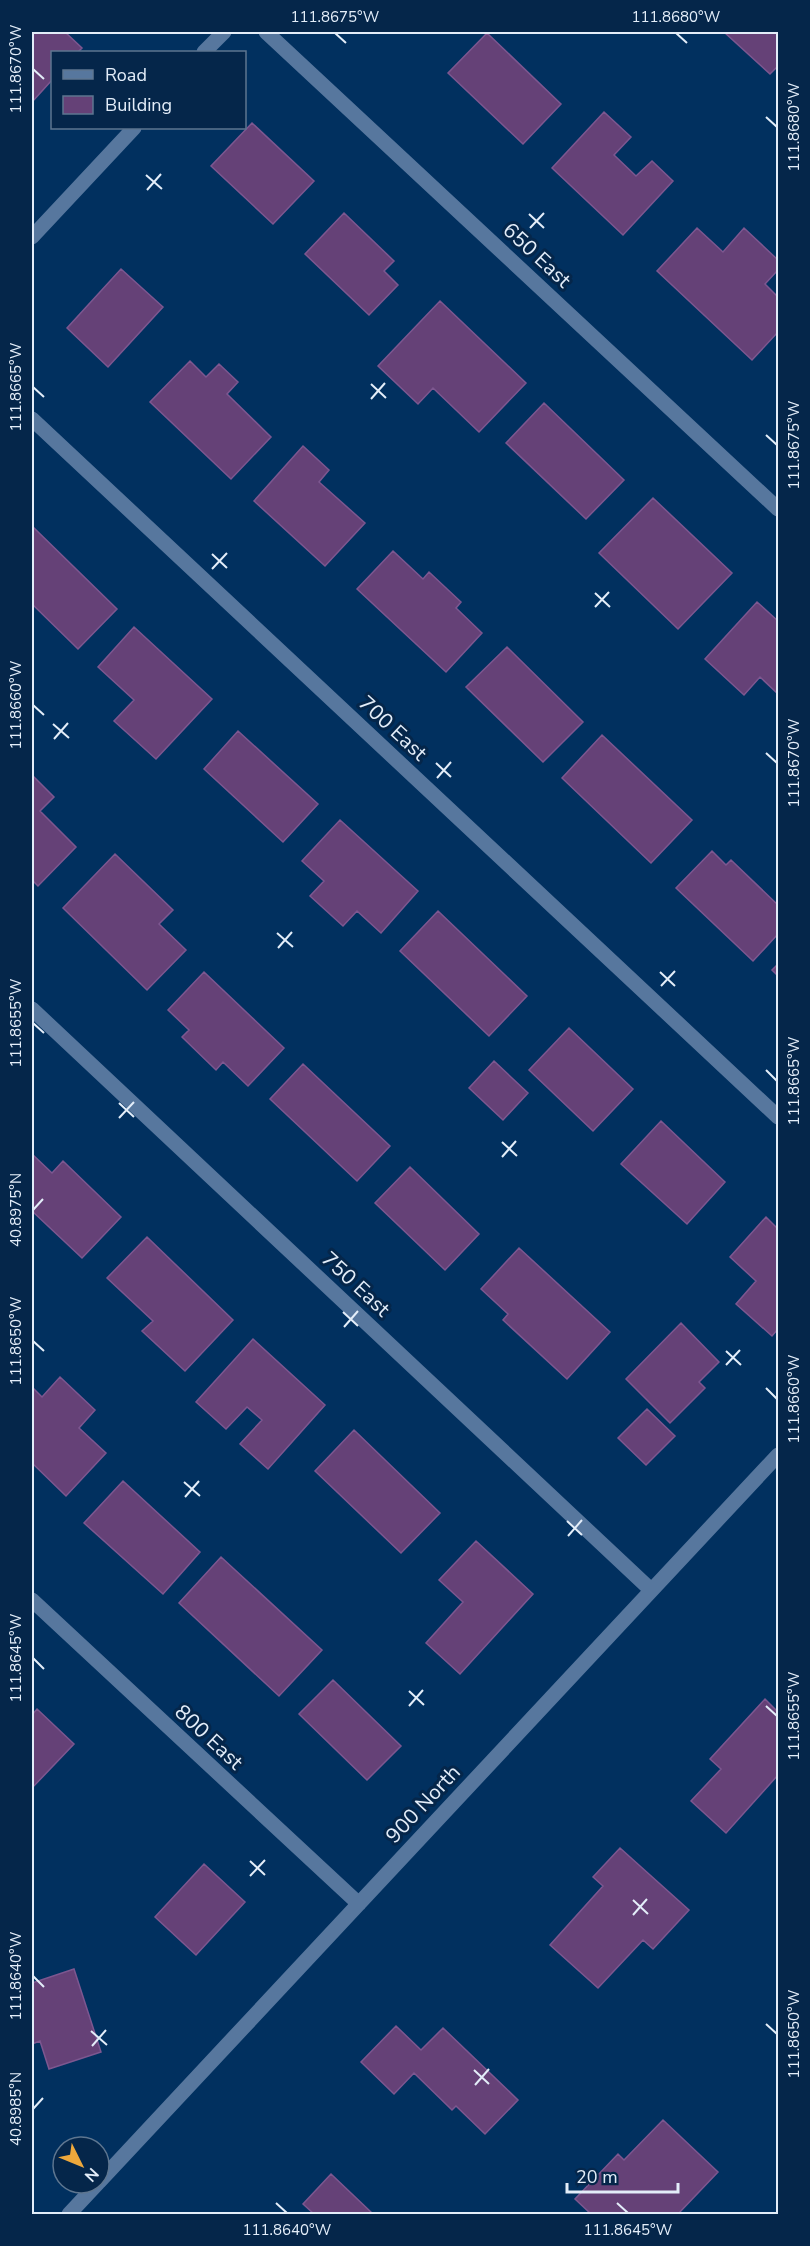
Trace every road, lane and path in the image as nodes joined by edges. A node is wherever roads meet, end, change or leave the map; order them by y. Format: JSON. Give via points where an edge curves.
{"nodes":[{"id":1,"x":224,"y":32,"type":"edge"},
{"id":2,"x":266,"y":32,"type":"edge"},
{"id":3,"x":205,"y":51,"type":"edge"},
{"id":4,"x":133,"y":129,"type":"edge"},
{"id":5,"x":32,"y":237,"type":"edge"},
{"id":6,"x":32,"y":419,"type":"edge"},
{"id":7,"x":778,"y":509,"type":"edge"},
{"id":8,"x":32,"y":1009,"type":"edge"},
{"id":9,"x":778,"y":1117,"type":"edge"},
{"id":10,"x":778,"y":1455,"type":"edge"},
{"id":11,"x":651,"y":1590,"type":"junction"},
{"id":12,"x":32,"y":1600,"type":"edge"},
{"id":13,"x":359,"y":1904,"type":"junction"},
{"id":14,"x":111,"y":2170,"type":"edge"},
{"id":15,"x":87,"y":2195,"type":"edge"},
{"id":16,"x":69,"y":2214,"type":"edge"}],
"edges":[{"from":1,"to":3,"type":"street"},
{"from":2,"to":7,"type":"street","name":"650 East"},
{"from":4,"to":5,"type":"street"},
{"from":6,"to":9,"type":"street","name":"700 East"},
{"from":8,"to":11,"type":"street","name":"750 East"},
{"from":10,"to":11,"type":"street","name":"900 North"},
{"from":11,"to":13,"type":"street","name":"900 North"},
{"from":12,"to":13,"type":"street","name":"800 East"},
{"from":13,"to":14,"type":"street","name":"900 North"},
{"from":15,"to":16,"type":"street","name":"900 North"}]}
